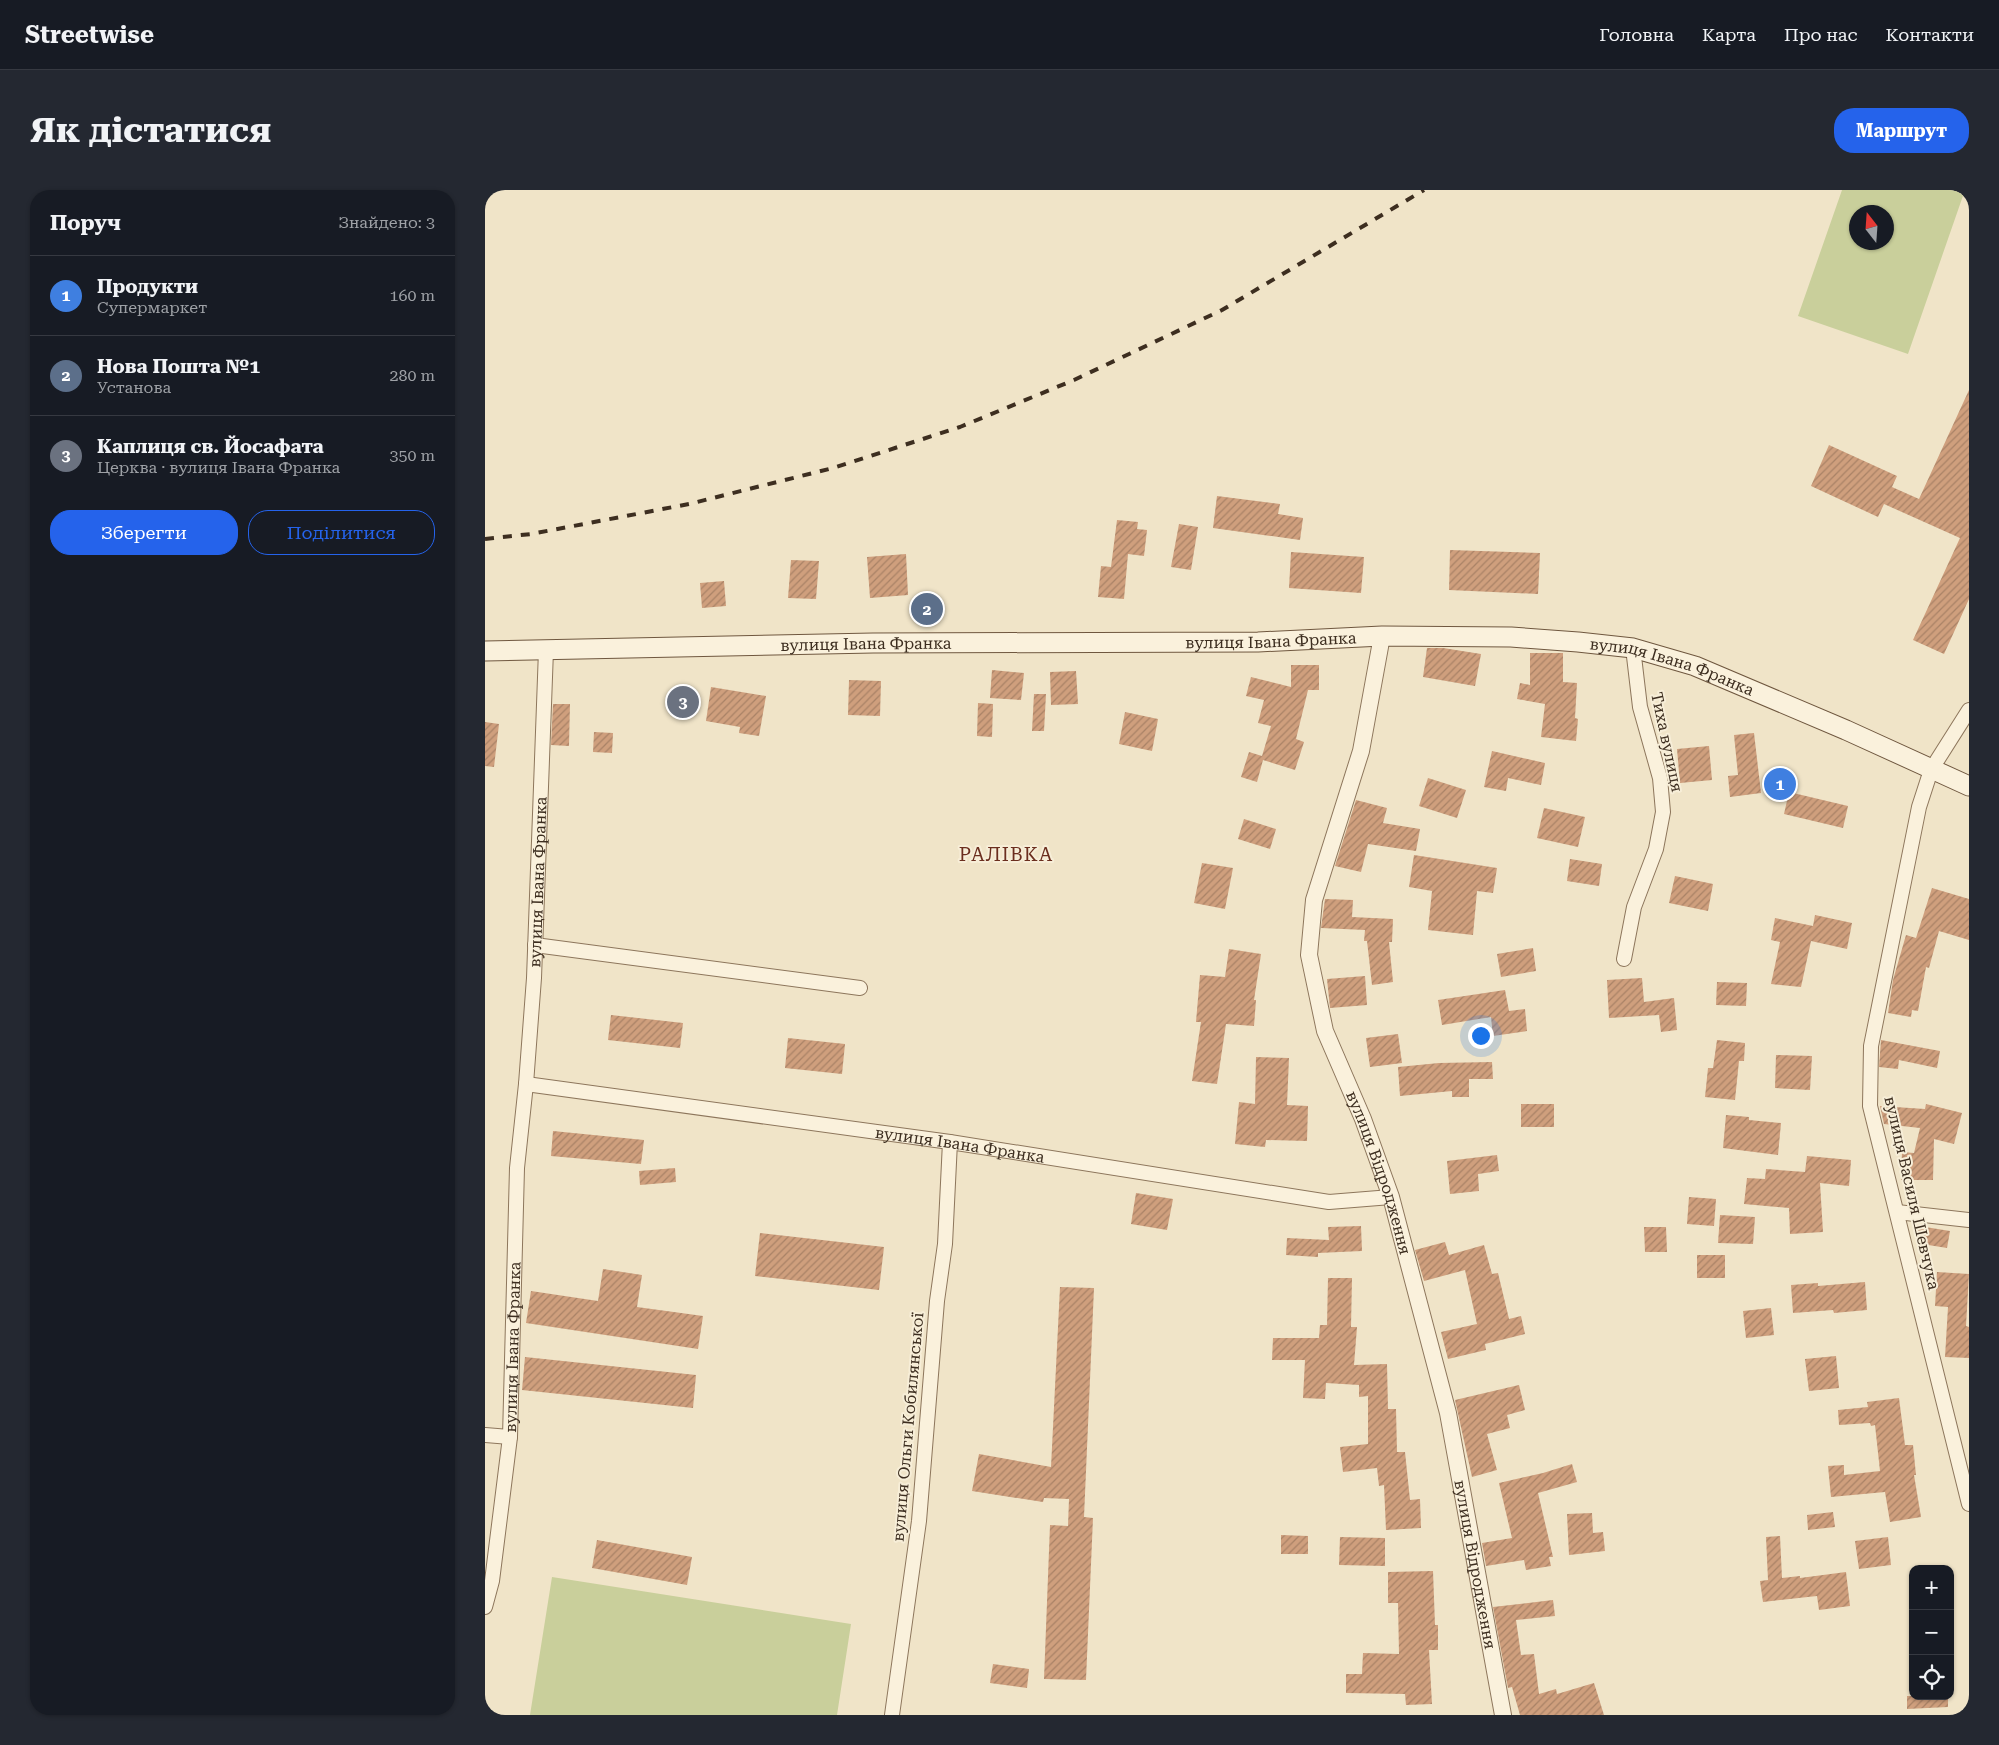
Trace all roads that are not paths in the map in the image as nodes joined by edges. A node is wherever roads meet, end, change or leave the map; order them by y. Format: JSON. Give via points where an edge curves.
{"nodes":[{"id":1,"x":1382,"y":636,"type":"junction"},
{"id":2,"x":1633,"y":648,"type":"junction"},
{"id":3,"x":546,"y":650,"type":"junction"},
{"id":4,"x":485,"y":651,"type":"edge"},
{"id":5,"x":1969,"y":710,"type":"edge"},
{"id":6,"x":1931,"y":770,"type":"junction"},
{"id":7,"x":1969,"y":786,"type":"edge"},
{"id":8,"x":535,"y":945,"type":"junction"},
{"id":9,"x":1624,"y":959,"type":"dead end"},
{"id":10,"x":861,"y":988,"type":"dead end"},
{"id":11,"x":526,"y":1084,"type":"junction"},
{"id":12,"x":949,"y":1142,"type":"junction"},
{"id":13,"x":1391,"y":1197,"type":"junction"},
{"id":14,"x":1897,"y":1212,"type":"junction"},
{"id":15,"x":1969,"y":1220,"type":"edge"},
{"id":16,"x":485,"y":1435,"type":"edge"},
{"id":17,"x":510,"y":1437,"type":"junction"},
{"id":18,"x":1969,"y":1504,"type":"edge"},
{"id":19,"x":485,"y":1607,"type":"edge"},
{"id":20,"x":893,"y":1715,"type":"edge"},
{"id":21,"x":1503,"y":1715,"type":"edge"}],
"edges":[{"from":1,"to":2,"type":"main road","name":"вулиця Івана Франка","via":[[1511,637]]},
{"from":1,"to":3,"type":"main road","name":"вулиця Івана Франка","via":[[1258,642],[873,643]]},
{"from":1,"to":13,"type":"street","name":"вулиця Відродження","via":[[1361,750],[1314,900],[1309,954],[1325,1031],[1363,1119]]},
{"from":2,"to":6,"type":"main road","name":"вулиця Івана Франка","via":[[1695,666]]},
{"from":2,"to":9,"type":"street","name":"Тиха вулиця","via":[[1640,707],[1661,778],[1663,812],[1656,849],[1634,907]]},
{"from":3,"to":4,"type":"main road","name":"вулиця Івана Франка"},
{"from":3,"to":8,"type":"street","name":"вулиця Івана Франка"},
{"from":5,"to":6,"type":"street","name":"вулиця Василя Шевчука"},
{"from":6,"to":7,"type":"main road","name":"вулиця Івана Франка"},
{"from":6,"to":14,"type":"street","name":"вулиця Василя Шевчука","via":[[1919,807],[1871,1046],[1870,1106]]},
{"from":8,"to":10,"type":"street"},
{"from":8,"to":11,"type":"street","name":"вулиця Івана Франка"},
{"from":11,"to":12,"type":"street","name":"вулиця Івана Франка"},
{"from":11,"to":17,"type":"street","name":"вулиця Івана Франка","via":[[517,1168]]},
{"from":12,"to":13,"type":"street","name":"вулиця Івана Франка","via":[[1329,1202]]},
{"from":12,"to":20,"type":"street","name":"вулиця Ольги Кобилянської","via":[[945,1244],[937,1301],[919,1521]]},
{"from":13,"to":21,"type":"street","name":"вулиця Відродження","via":[[1448,1413]]},
{"from":14,"to":15,"type":"street"},
{"from":14,"to":18,"type":"street","name":"вулиця Василя Шевчука"},
{"from":16,"to":17,"type":"street"},
{"from":17,"to":19,"type":"street","name":"вулиця Івана Франка","via":[[492,1581]]}]}
